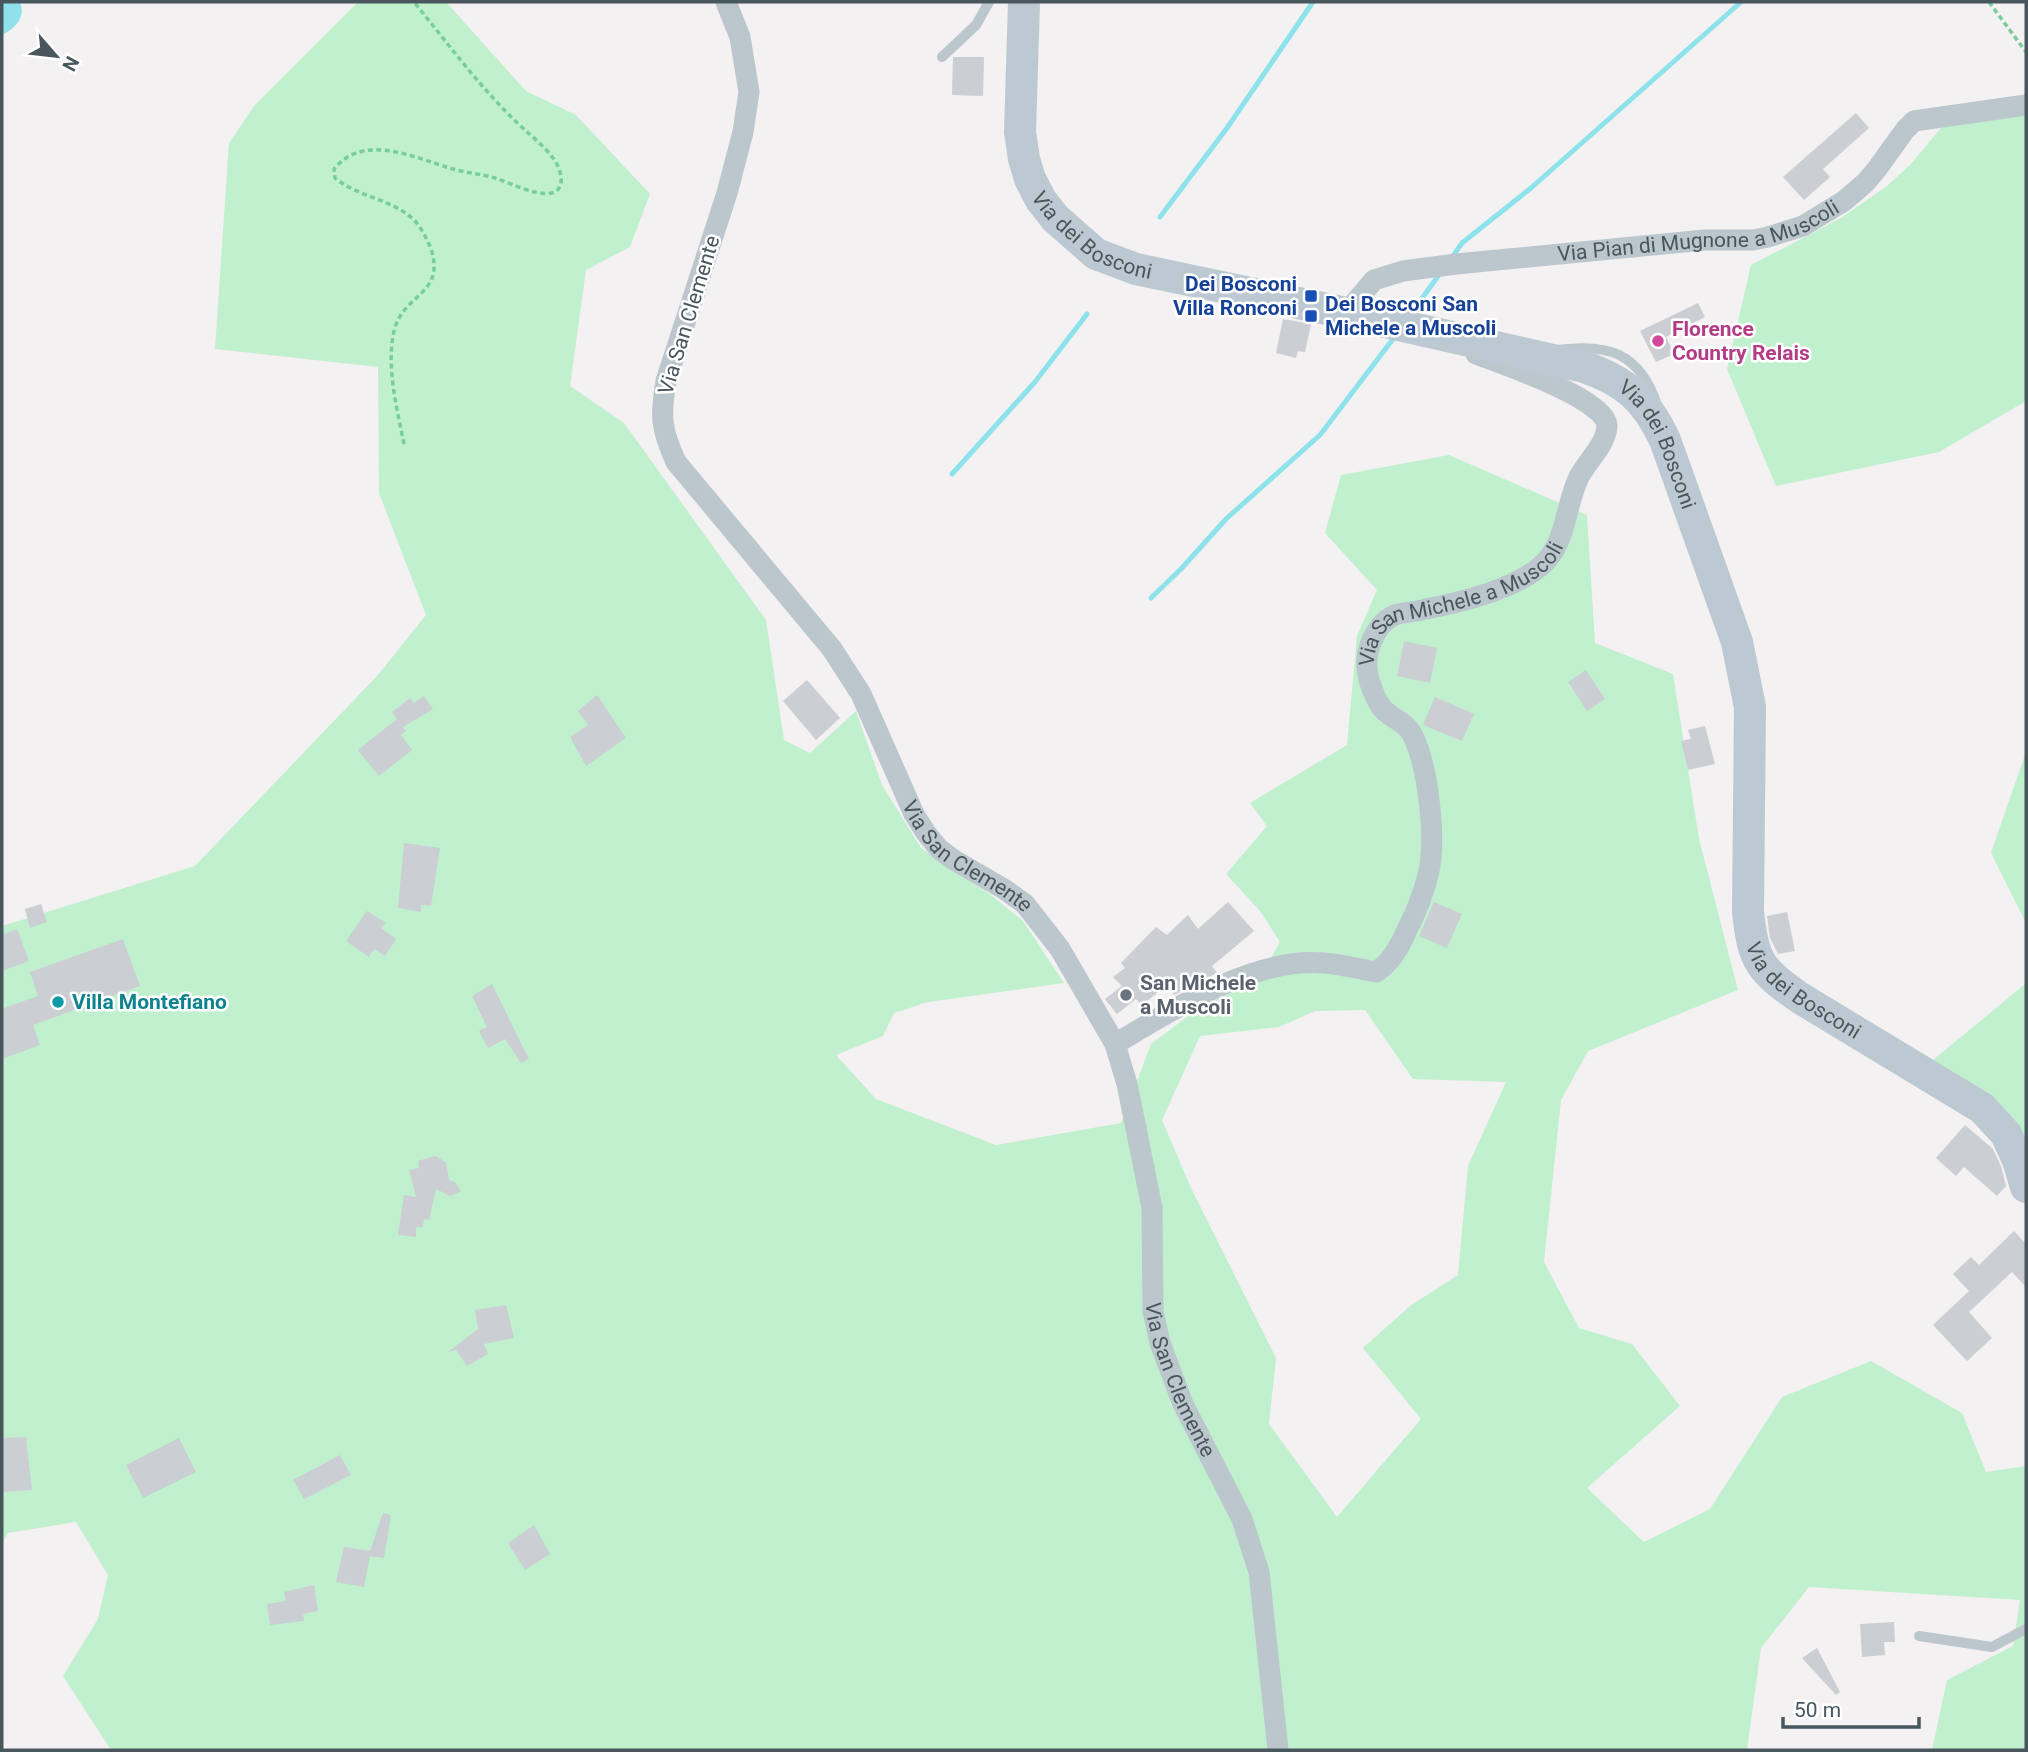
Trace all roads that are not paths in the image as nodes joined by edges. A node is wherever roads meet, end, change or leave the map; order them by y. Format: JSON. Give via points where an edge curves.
{"nodes":[{"id":1,"x":726,"y":2,"type":"edge"},
{"id":2,"x":989,"y":2,"type":"edge"},
{"id":3,"x":1024,"y":2,"type":"edge"},
{"id":4,"x":942,"y":57,"type":"dead end"},
{"id":5,"x":2026,"y":105,"type":"edge"},
{"id":6,"x":1346,"y":313,"type":"junction"},
{"id":7,"x":1414,"y":328,"type":"junction"},
{"id":8,"x":1115,"y":1044,"type":"junction"},
{"id":9,"x":2026,"y":1187,"type":"edge"},
{"id":10,"x":2026,"y":1629,"type":"edge"},
{"id":11,"x":1919,"y":1636,"type":"dead end"},
{"id":12,"x":1278,"y":1750,"type":"edge"}],
"edges":[{"from":1,"to":8,"type":"street","name":"Via San Clemente","via":[[740,37],[749,92],[727,193],[666,381],[661,410],[664,437],[676,463],[847,671],[926,834],[954,860],[1025,904],[1060,949]]},
{"from":2,"to":4,"type":"lane","via":[[976,25]]},
{"from":3,"to":6,"type":"main road","name":"Via dei Bosconi","via":[[1020,132],[1030,179],[1055,218],[1088,248],[1112,262]]},
{"from":5,"to":6,"type":"street","name":"Via Pian di Mugnone a Muscoli","via":[[1914,121],[1877,169],[1844,201],[1803,226],[1768,237],[1403,271],[1374,280]]},
{"from":6,"to":7,"type":"main road","name":"Via dei Bosconi"},
{"from":7,"to":8,"type":"street","name":"Via San Michele a Muscoli","via":[[1575,395],[1604,417],[1607,425],[1571,493],[1560,541],[1546,561],[1505,587],[1395,615],[1382,624],[1367,655],[1368,674],[1382,709],[1412,733],[1423,761],[1430,867],[1421,902],[1392,957],[1377,972],[1299,963],[1251,975],[1185,1003]]},
{"from":7,"to":9,"type":"main road","name":"Via dei Bosconi","via":[[1584,367],[1613,379],[1643,402],[1659,428],[1743,667],[1750,707],[1748,912],[1761,966],[1800,998],[1982,1108],[2006,1134]]},
{"from":8,"to":12,"type":"street","name":"Via San Clemente","via":[[1152,1208],[1153,1311],[1160,1343],[1183,1404],[1242,1519],[1259,1572]]},
{"from":10,"to":11,"type":"lane","via":[[1992,1647]]}]}
